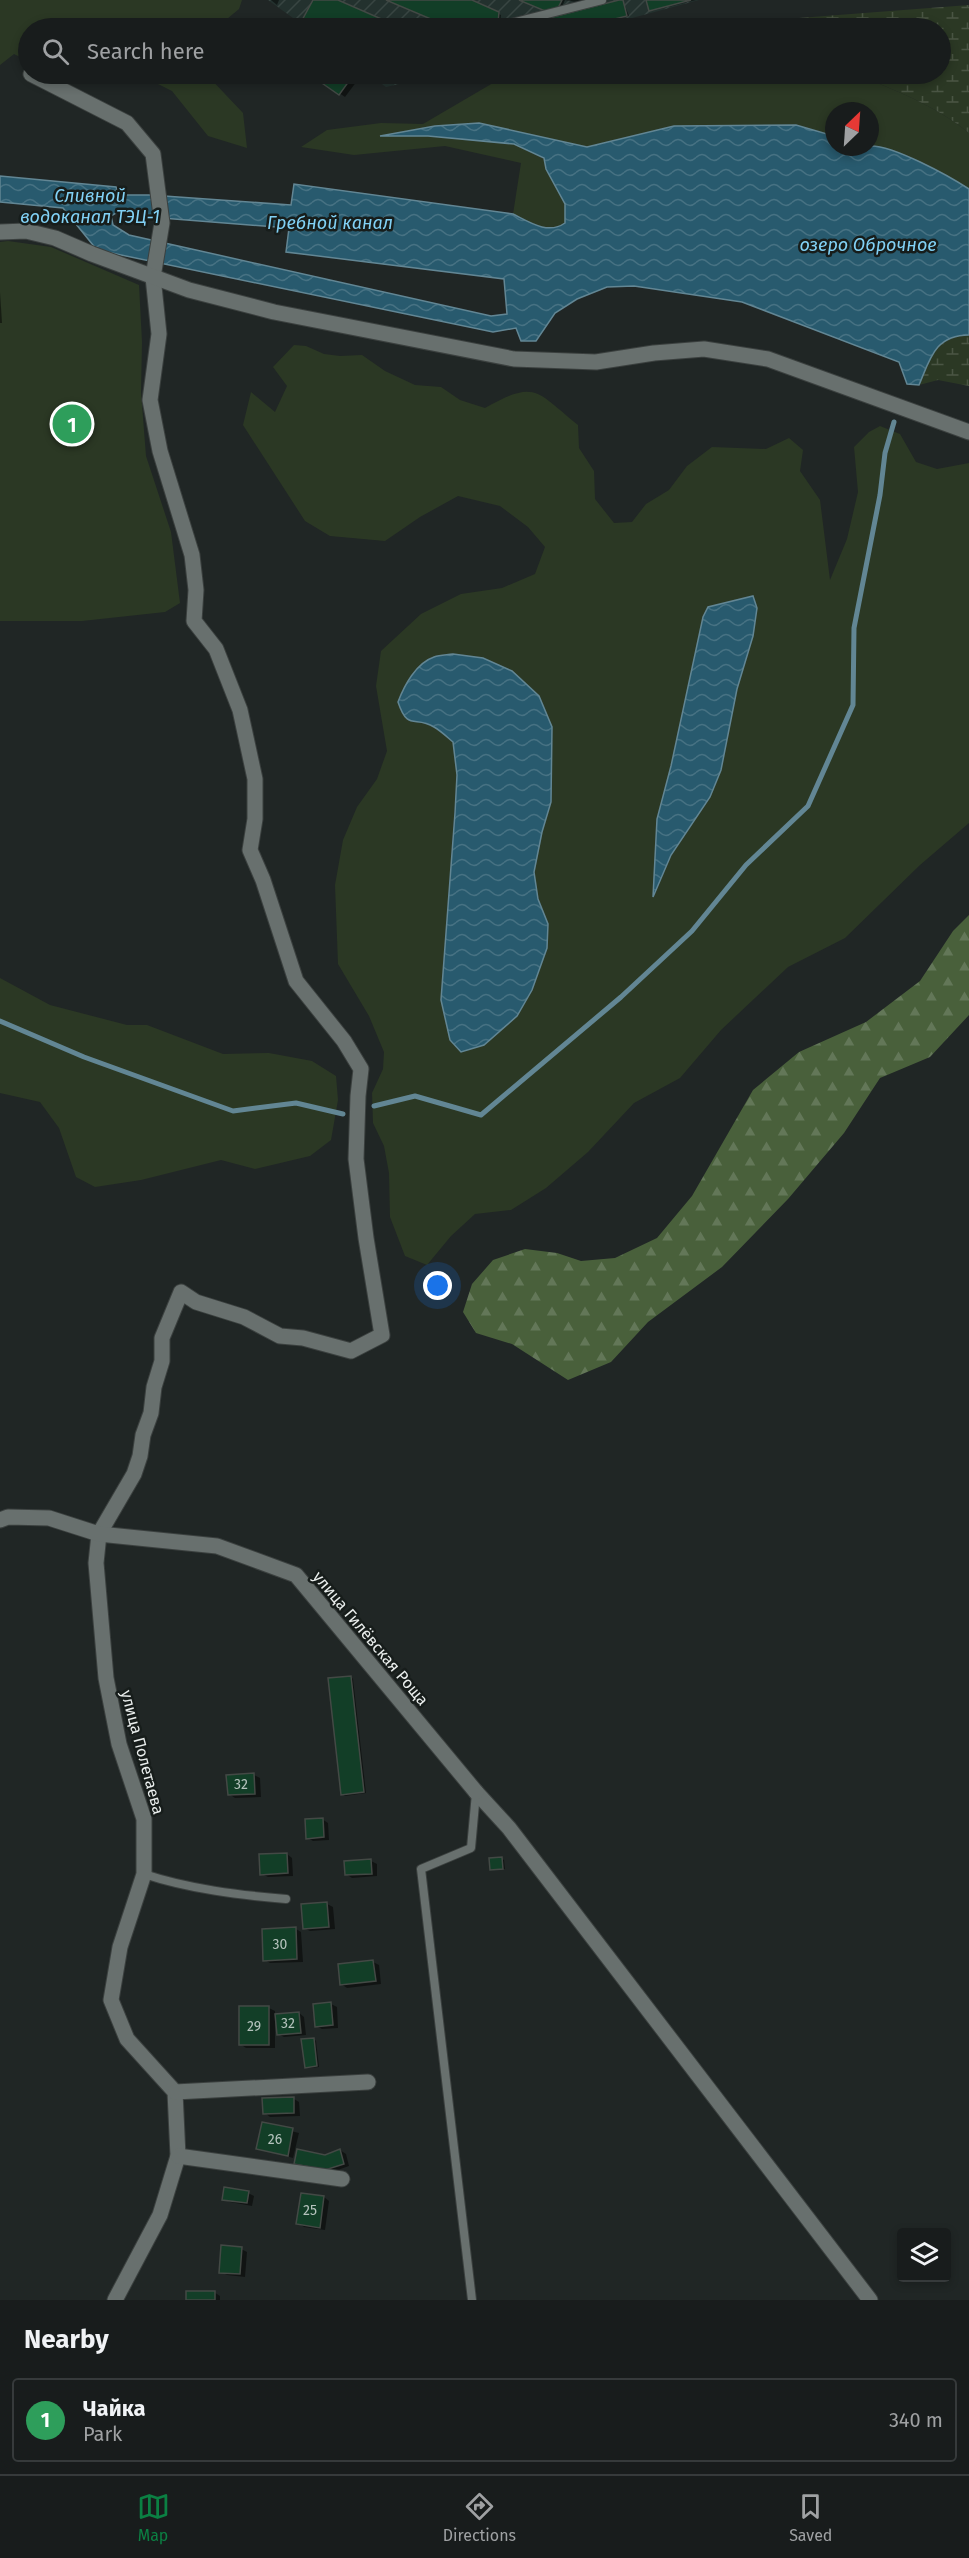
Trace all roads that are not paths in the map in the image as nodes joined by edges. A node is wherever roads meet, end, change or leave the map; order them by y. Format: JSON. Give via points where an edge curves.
{"nodes":[{"id":1,"x":602,"y":0,"type":"edge"},
{"id":2,"x":531,"y":18,"type":"edge"},
{"id":3,"x":51,"y":84,"type":"edge"},
{"id":4,"x":0,"y":232,"type":"edge"},
{"id":5,"x":153,"y":277,"type":"junction"},
{"id":6,"x":969,"y":432,"type":"edge"},
{"id":7,"x":0,"y":1520,"type":"edge"},
{"id":8,"x":99,"y":1534,"type":"junction"},
{"id":9,"x":476,"y":1791,"type":"junction"},
{"id":10,"x":144,"y":1874,"type":"junction"},
{"id":11,"x":286,"y":1899,"type":"dead end"},
{"id":12,"x":368,"y":2082,"type":"dead end"},
{"id":13,"x":175,"y":2092,"type":"junction"},
{"id":14,"x":178,"y":2156,"type":"junction"},
{"id":15,"x":342,"y":2179,"type":"dead end"},
{"id":16,"x":115,"y":2300,"type":"edge"},
{"id":17,"x":472,"y":2300,"type":"edge"},
{"id":18,"x":870,"y":2300,"type":"edge"}],
"edges":[{"from":1,"to":2,"type":"lane"},
{"from":3,"to":5,"type":"street","via":[[127,123],[153,154],[162,223]]},
{"from":4,"to":5,"type":"street","via":[[26,231],[55,238]]},
{"from":5,"to":6,"type":"street","via":[[274,312],[514,359],[596,362],[704,349],[768,359]]},
{"from":5,"to":8,"type":"street","via":[[159,333],[150,400],[160,451],[192,555],[194,621],[216,649],[240,710],[255,779],[250,850],[296,981],[361,1069],[356,1159],[382,1335],[351,1351],[280,1336],[244,1317],[196,1302],[181,1292],[162,1338],[162,1361],[134,1474]]},
{"from":7,"to":8,"type":"street","name":"улица Гилёвская Роща","via":[[49,1518]]},
{"from":8,"to":9,"type":"street","name":"улица Гилёвская Роща","via":[[217,1546],[296,1575]]},
{"from":8,"to":10,"type":"street","name":"улица Полетаева","via":[[96,1563],[106,1678],[119,1744],[144,1818]]},
{"from":9,"to":17,"type":"lane","via":[[471,1848],[422,1869]]},
{"from":9,"to":18,"type":"street","name":"улица Гилёвская Роща","via":[[516,1837]]},
{"from":10,"to":11,"type":"lane","via":[[230,1893]]},
{"from":10,"to":13,"type":"street","name":"улица Полетаева","via":[[120,1947],[111,2000],[127,2039]]},
{"from":12,"to":13,"type":"street"},
{"from":13,"to":14,"type":"street"},
{"from":14,"to":15,"type":"street"},
{"from":14,"to":16,"type":"street","via":[[159,2215]]}]}
